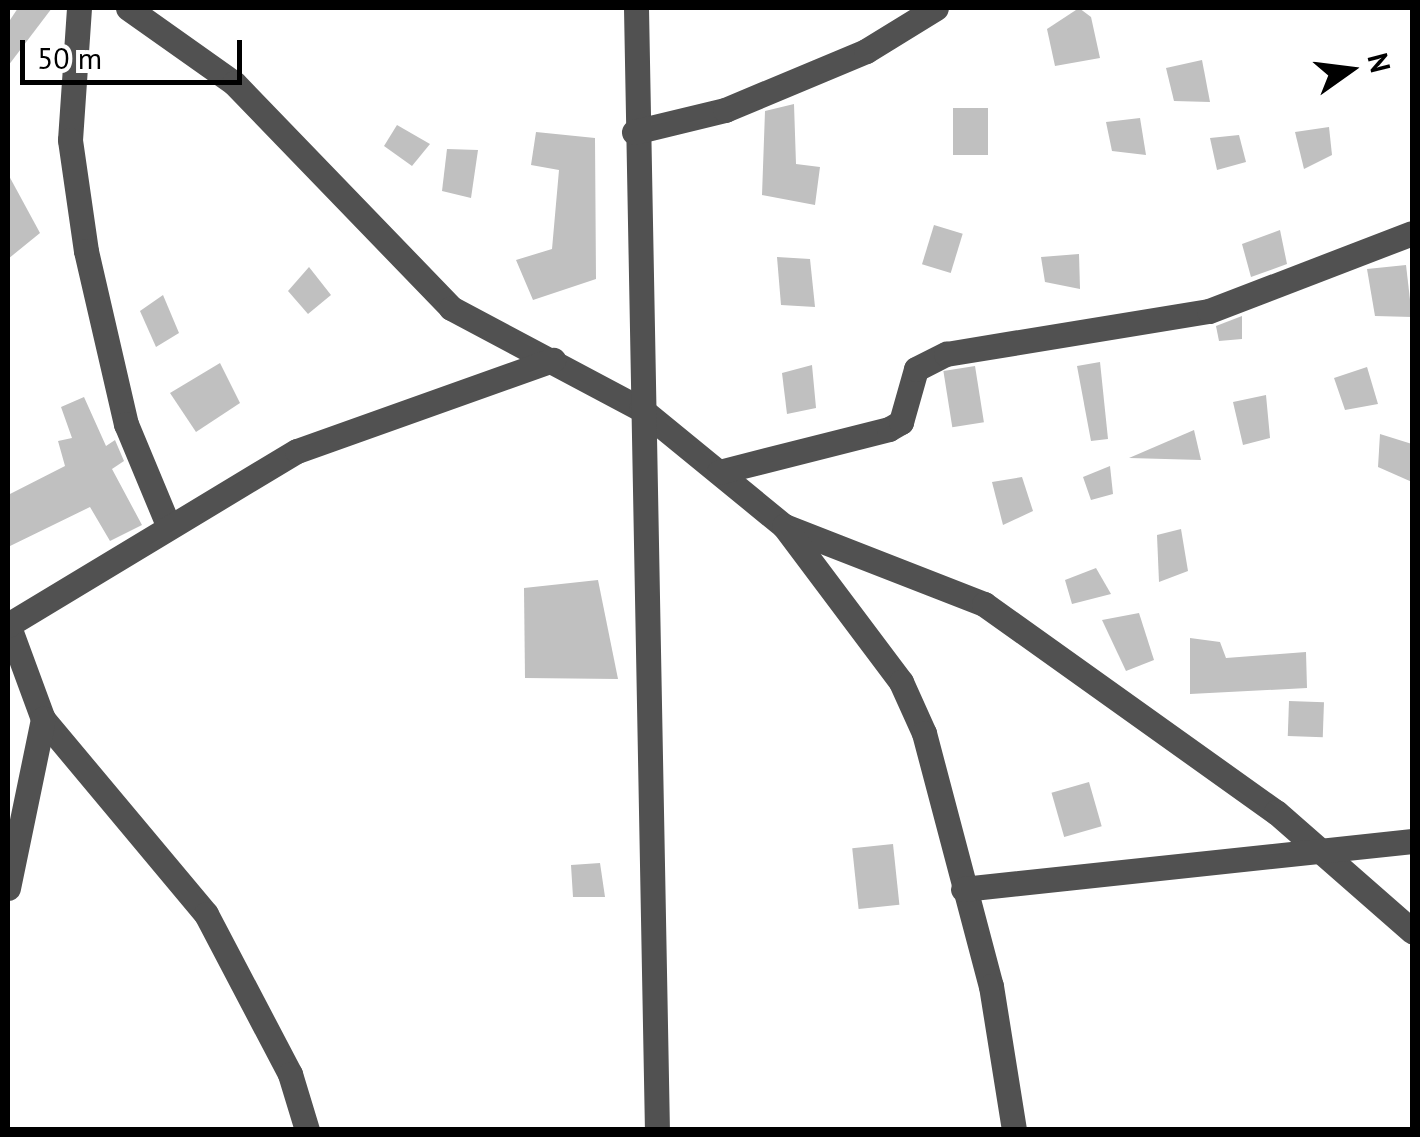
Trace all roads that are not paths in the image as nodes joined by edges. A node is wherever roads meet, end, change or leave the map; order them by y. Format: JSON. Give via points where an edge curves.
{"nodes":[{"id":1,"x":79,"y":8,"type":"edge"},
{"id":2,"x":128,"y":8,"type":"edge"},
{"id":3,"x":636,"y":8,"type":"edge"},
{"id":4,"x":936,"y":8,"type":"edge"},
{"id":5,"x":634,"y":132,"type":"junction"},
{"id":6,"x":1412,"y":233,"type":"edge"},
{"id":7,"x":553,"y":360,"type":"junction"},
{"id":8,"x":641,"y":409,"type":"junction"},
{"id":9,"x":718,"y":472,"type":"junction"},
{"id":10,"x":168,"y":526,"type":"junction"},
{"id":11,"x":784,"y":526,"type":"junction"},
{"id":12,"x":8,"y":625,"type":"edge"},
{"id":13,"x":42,"y":719,"type":"junction"},
{"id":14,"x":1412,"y":841,"type":"edge"},
{"id":15,"x":1323,"y":852,"type":"junction"},
{"id":16,"x":8,"y":888,"type":"edge"},
{"id":17,"x":963,"y":888,"type":"junction"},
{"id":18,"x":1412,"y":930,"type":"edge"},
{"id":19,"x":307,"y":1130,"type":"edge"},
{"id":20,"x":657,"y":1130,"type":"edge"},
{"id":21,"x":1014,"y":1130,"type":"edge"}],
"edges":[{"from":1,"to":10,"type":"street","via":[[70,140],[86,252],[126,424]]},
{"from":2,"to":7,"type":"street","via":[[234,83],[451,308]]},
{"from":3,"to":5,"type":"street"},
{"from":4,"to":5,"type":"street","via":[[866,50],[725,110]]},
{"from":5,"to":8,"type":"street"},
{"from":6,"to":9,"type":"street","via":[[1210,311],[946,354],[916,369],[901,422],[889,429]]},
{"from":7,"to":8,"type":"street"},
{"from":7,"to":10,"type":"street","via":[[296,451]]},
{"from":8,"to":9,"type":"street"},
{"from":8,"to":20,"type":"street"},
{"from":9,"to":11,"type":"street"},
{"from":10,"to":12,"type":"street"},
{"from":11,"to":15,"type":"street","via":[[984,604]]},
{"from":11,"to":17,"type":"street","via":[[901,682],[924,733]]},
{"from":12,"to":13,"type":"street"},
{"from":13,"to":16,"type":"street"},
{"from":13,"to":19,"type":"street","via":[[206,914],[290,1074]]},
{"from":14,"to":15,"type":"street"},
{"from":15,"to":17,"type":"street"},
{"from":15,"to":18,"type":"street"},
{"from":17,"to":21,"type":"street","via":[[991,986]]}]}
